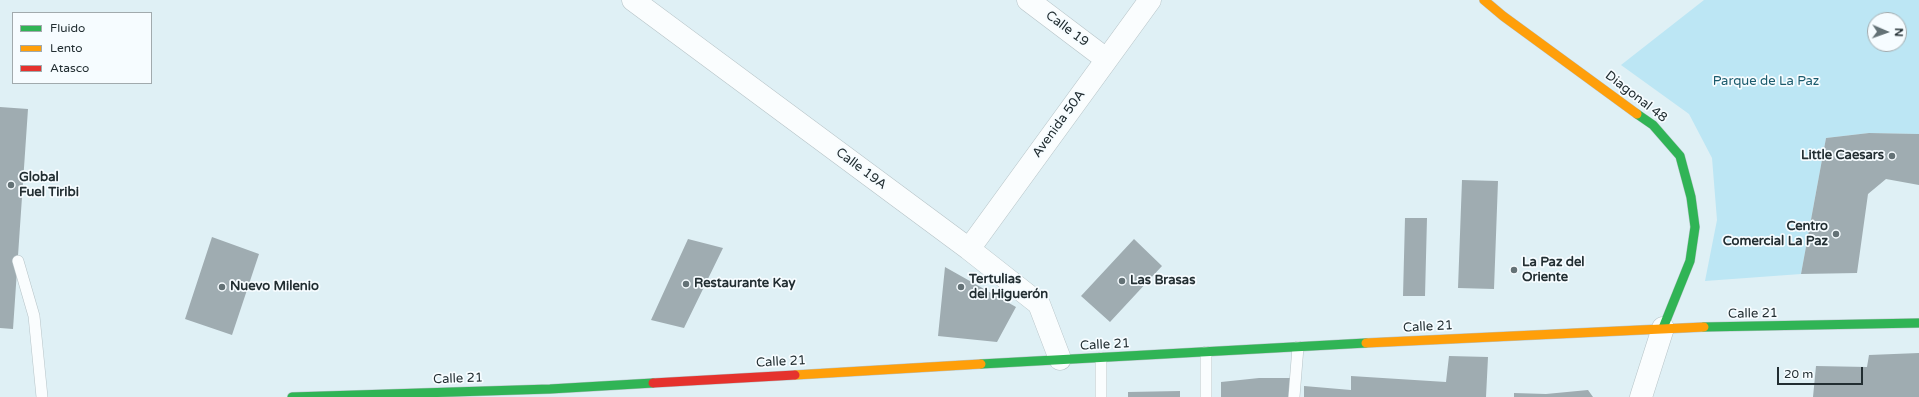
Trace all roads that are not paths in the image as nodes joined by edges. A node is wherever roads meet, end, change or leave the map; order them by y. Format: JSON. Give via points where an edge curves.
{"nodes":[{"id":1,"x":633,"y":0,"type":"edge"},
{"id":2,"x":1028,"y":0,"type":"edge"},
{"id":3,"x":1150,"y":0,"type":"edge"},
{"id":4,"x":1484,"y":0,"type":"edge"},
{"id":5,"x":1106,"y":59,"type":"junction"},
{"id":6,"x":968,"y":249,"type":"junction"},
{"id":7,"x":18,"y":261,"type":"dead end"},
{"id":8,"x":1919,"y":323,"type":"edge"},
{"id":9,"x":1663,"y":328,"type":"junction"},
{"id":10,"x":1298,"y":348,"type":"junction"},
{"id":11,"x":1206,"y":352,"type":"junction"},
{"id":12,"x":1101,"y":358,"type":"junction"},
{"id":13,"x":1060,"y":359,"type":"junction"},
{"id":14,"x":547,"y":393,"type":"edge"},
{"id":15,"x":42,"y":397,"type":"edge"},
{"id":16,"x":292,"y":397,"type":"edge"},
{"id":17,"x":1101,"y":397,"type":"edge"},
{"id":18,"x":1206,"y":397,"type":"edge"},
{"id":19,"x":1294,"y":397,"type":"edge"},
{"id":20,"x":1642,"y":397,"type":"edge"}],
"edges":[{"from":1,"to":6,"type":"street","name":"Calle 19A"},
{"from":2,"to":5,"type":"street","name":"Calle 19"},
{"from":3,"to":5,"type":"street","name":"Avenida 50A"},
{"from":4,"to":9,"type":"main road","name":"Diagonal 48","via":[[1653,125],[1680,156],[1691,197],[1695,227],[1690,261]]},
{"from":5,"to":6,"type":"street","name":"Avenida 50A"},
{"from":6,"to":13,"type":"street","name":"Calle 19A","via":[[1039,304]]},
{"from":7,"to":15,"type":"lane","via":[[34,316]]},
{"from":8,"to":9,"type":"main road","name":"Calle 21"},
{"from":9,"to":10,"type":"main road","name":"Calle 21"},
{"from":9,"to":20,"type":"street"},
{"from":10,"to":11,"type":"main road","name":"Calle 21"},
{"from":10,"to":19,"type":"lane"},
{"from":11,"to":12,"type":"main road","name":"Calle 21"},
{"from":11,"to":18,"type":"lane"},
{"from":12,"to":13,"type":"main road","name":"Calle 21"},
{"from":12,"to":17,"type":"lane"},
{"from":13,"to":14,"type":"main road","name":"Calle 21"},
{"from":14,"to":16,"type":"main road","name":"Calle 21"}]}
